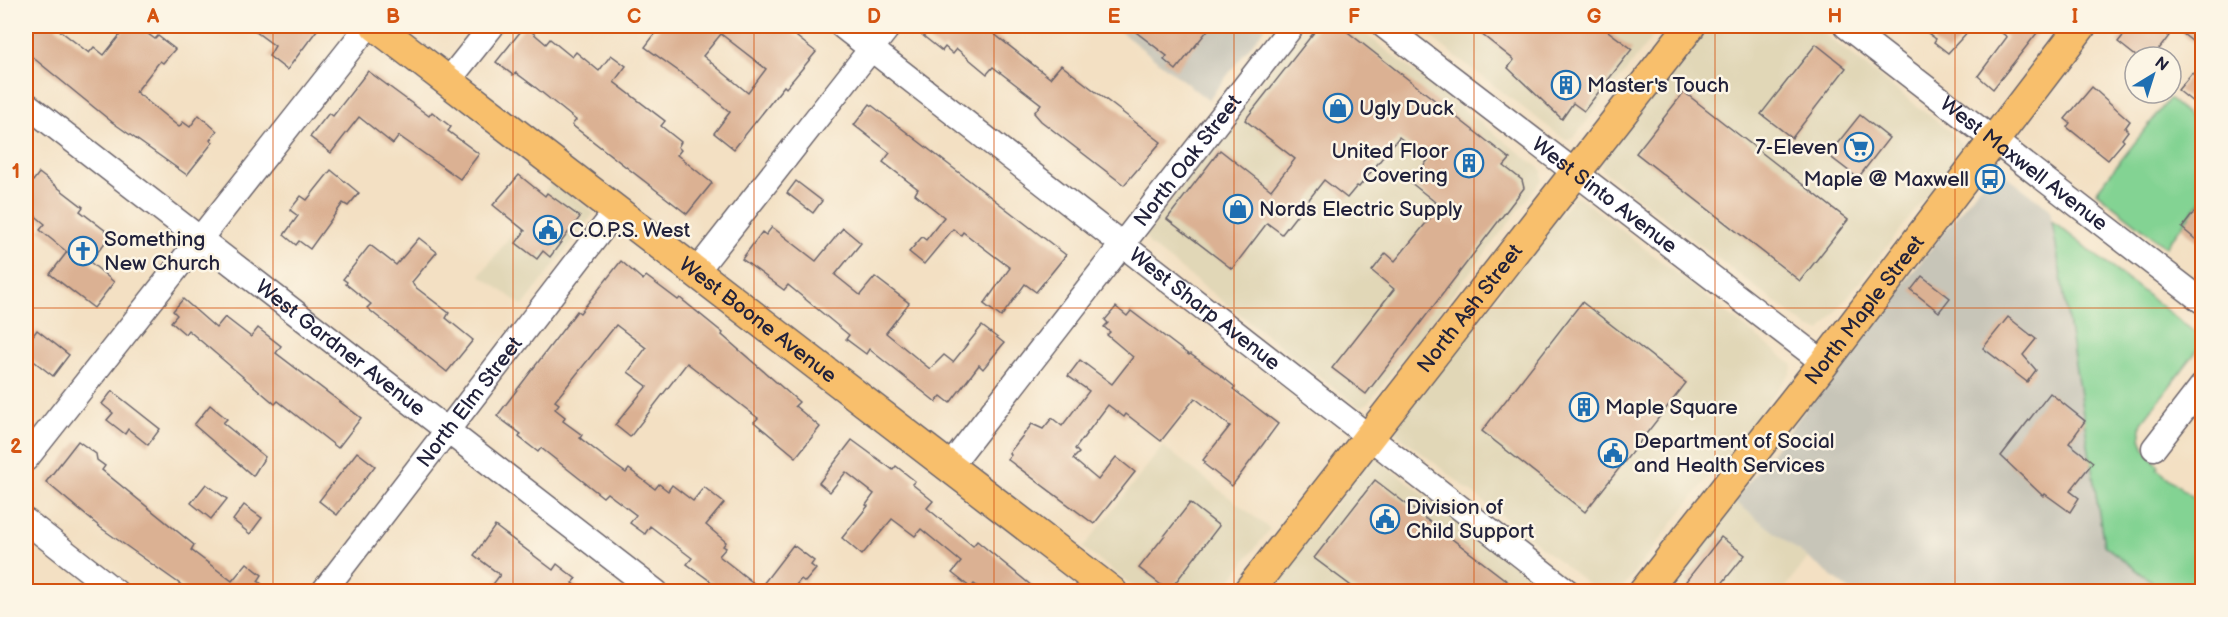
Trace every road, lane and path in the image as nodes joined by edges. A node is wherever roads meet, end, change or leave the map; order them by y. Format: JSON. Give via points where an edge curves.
{"nodes":[{"id":1,"x":368,"y":26,"type":"edge"},
{"id":2,"x":376,"y":26,"type":"edge"},
{"id":3,"x":492,"y":26,"type":"edge"},
{"id":4,"x":842,"y":26,"type":"edge"},
{"id":5,"x":889,"y":26,"type":"edge"},
{"id":6,"x":1292,"y":26,"type":"edge"},
{"id":7,"x":1384,"y":26,"type":"edge"},
{"id":8,"x":1690,"y":26,"type":"edge"},
{"id":9,"x":1846,"y":26,"type":"edge"},
{"id":10,"x":2081,"y":26,"type":"edge"},
{"id":11,"x":871,"y":48,"type":"junction"},
{"id":12,"x":448,"y":81,"type":"junction"},
{"id":13,"x":26,"y":104,"type":"edge"},
{"id":14,"x":1994,"y":140,"type":"junction"},
{"id":15,"x":1576,"y":172,"type":"junction"},
{"id":16,"x":616,"y":211,"type":"junction"},
{"id":17,"x":200,"y":240,"type":"junction"},
{"id":18,"x":1122,"y":244,"type":"junction"},
{"id":19,"x":696,"y":272,"type":"junction"},
{"id":20,"x":2202,"y":301,"type":"edge"},
{"id":21,"x":1824,"y":363,"type":"junction"},
{"id":22,"x":2202,"y":386,"type":"edge"},
{"id":23,"x":447,"y":430,"type":"junction"},
{"id":24,"x":1369,"y":436,"type":"junction"},
{"id":25,"x":2154,"y":448,"type":"dead end"},
{"id":26,"x":26,"y":459,"type":"edge"},
{"id":27,"x":950,"y":466,"type":"junction"},
{"id":28,"x":26,"y":521,"type":"edge"},
{"id":29,"x":117,"y":591,"type":"edge"},
{"id":30,"x":323,"y":591,"type":"edge"},
{"id":31,"x":656,"y":591,"type":"edge"},
{"id":32,"x":1112,"y":591,"type":"edge"},
{"id":33,"x":1248,"y":591,"type":"edge"},
{"id":34,"x":1568,"y":591,"type":"edge"},
{"id":35,"x":1644,"y":591,"type":"edge"}],
"edges":[{"from":1,"to":17,"type":"street"},
{"from":2,"to":12,"type":"main road","name":"West Boone Avenue"},
{"from":3,"to":12,"type":"street"},
{"from":4,"to":11,"type":"street","name":"West Sharp Avenue"},
{"from":5,"to":11,"type":"street"},
{"from":6,"to":18,"type":"street","name":"North Oak Street"},
{"from":7,"to":15,"type":"street","name":"West Sinto Avenue"},
{"from":8,"to":15,"type":"main road","name":"North Ash Street"},
{"from":9,"to":14,"type":"street","name":"West Maxwell Avenue"},
{"from":10,"to":14,"type":"main road","name":"North Maple Street"},
{"from":11,"to":18,"type":"street","name":"West Sharp Avenue"},
{"from":11,"to":19,"type":"street"},
{"from":12,"to":16,"type":"main road","name":"West Boone Avenue"},
{"from":13,"to":17,"type":"street","name":"West Gardner Avenue"},
{"from":14,"to":20,"type":"street","name":"West Maxwell Avenue"},
{"from":14,"to":21,"type":"main road","name":"North Maple Street"},
{"from":15,"to":21,"type":"street","name":"West Sinto Avenue"},
{"from":15,"to":24,"type":"main road","name":"North Ash Street"},
{"from":16,"to":19,"type":"main road","name":"West Boone Avenue"},
{"from":16,"to":23,"type":"street","name":"North Elm Street"},
{"from":17,"to":23,"type":"street","name":"West Gardner Avenue"},
{"from":17,"to":26,"type":"street"},
{"from":18,"to":24,"type":"street","name":"West Sharp Avenue"},
{"from":18,"to":27,"type":"street","name":"North Oak Street"},
{"from":19,"to":27,"type":"main road","name":"West Boone Avenue"},
{"from":21,"to":35,"type":"main road","name":"North Maple Street"},
{"from":22,"to":25,"type":"street"},
{"from":23,"to":30,"type":"street","name":"North Elm Street"},
{"from":23,"to":31,"type":"street","name":"West Gardner Avenue"},
{"from":24,"to":33,"type":"main road","name":"North Ash Street"},
{"from":24,"to":34,"type":"street","name":"West Sharp Avenue"},
{"from":27,"to":32,"type":"main road","name":"West Boone Avenue"},
{"from":28,"to":29,"type":"street"}]}
